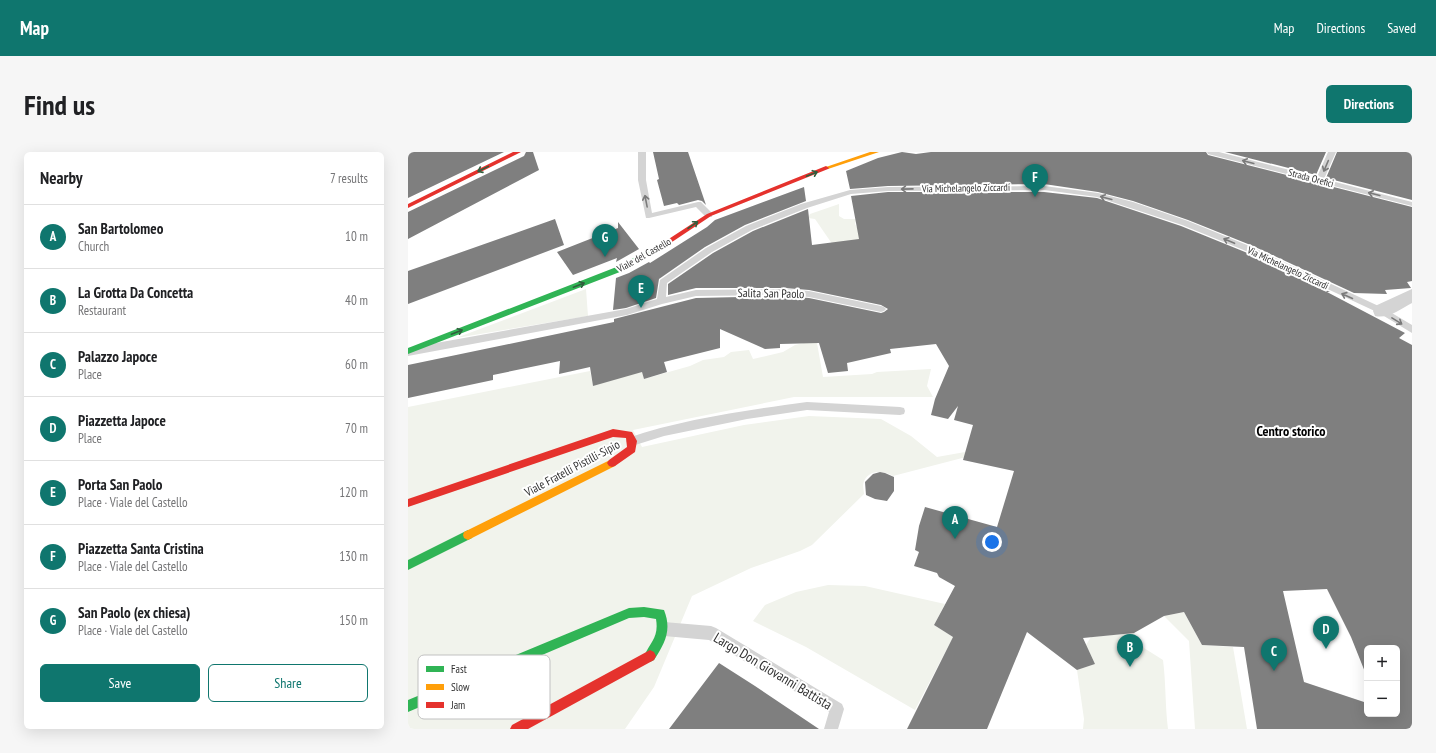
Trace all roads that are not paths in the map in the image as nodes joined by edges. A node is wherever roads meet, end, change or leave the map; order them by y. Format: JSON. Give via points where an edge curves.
{"nodes":[{"id":1,"x":518,"y":152,"type":"edge"},
{"id":2,"x":642,"y":152,"type":"edge"},
{"id":3,"x":876,"y":152,"type":"edge"},
{"id":4,"x":1210,"y":152,"type":"edge"},
{"id":5,"x":1332,"y":152,"type":"edge"},
{"id":6,"x":1320,"y":180,"type":"junction"},
{"id":7,"x":1412,"y":204,"type":"edge"},
{"id":8,"x":408,"y":206,"type":"edge"},
{"id":9,"x":709,"y":214,"type":"junction"},
{"id":10,"x":1412,"y":295,"type":"edge"},
{"id":11,"x":661,"y":301,"type":"junction"},
{"id":12,"x":880,"y":309,"type":"dead end"},
{"id":13,"x":1382,"y":311,"type":"junction"},
{"id":14,"x":627,"y":312,"type":"joint"},
{"id":15,"x":1412,"y":330,"type":"edge"},
{"id":16,"x":408,"y":352,"type":"edge"},
{"id":17,"x":900,"y":411,"type":"dead end"},
{"id":18,"x":632,"y":441,"type":"junction"},
{"id":19,"x":408,"y":503,"type":"edge"},
{"id":20,"x":408,"y":565,"type":"edge"},
{"id":21,"x":664,"y":629,"type":"junction"},
{"id":22,"x":530,"y":655,"type":"edge"},
{"id":23,"x":418,"y":702,"type":"edge"},
{"id":24,"x":408,"y":706,"type":"edge"},
{"id":25,"x":550,"y":711,"type":"edge"},
{"id":26,"x":535,"y":719,"type":"edge"},
{"id":27,"x":516,"y":729,"type":"edge"},
{"id":28,"x":831,"y":729,"type":"edge"}],
"edges":[{"from":1,"to":8,"type":"street","one_way":true},
{"from":9,"to":2,"type":"lane","one_way":true,"via":[[698,204],[649,216],[642,180]]},
{"from":9,"to":3,"type":"street","name":"Viale del Castello","one_way":true,"via":[[835,164]]},
{"from":6,"to":4,"type":"lane","name":"Strada Orefici","one_way":true},
{"from":5,"to":6,"type":"lane","one_way":true},
{"from":7,"to":6,"type":"lane","name":"Strada Orefici","one_way":true},
{"from":16,"to":9,"type":"street","name":"Viale del Castello","one_way":true,"via":[[622,268],[675,238]]},
{"from":10,"to":13,"type":"street"},
{"from":11,"to":12,"type":"lane","name":"Salita San Paolo","via":[[696,293],[785,292],[809,294]]},
{"from":13,"to":11,"type":"lane","name":"Via Michelangelo Ziccardi","one_way":true,"via":[[1220,237],[1130,204],[1073,191],[1020,187],[850,192],[804,206],[749,228],[671,274],[663,282]]},
{"from":11,"to":14,"type":"lane","name":"Salita San Paolo"},
{"from":13,"to":15,"type":"lane","name":"Via Michelangelo Ziccardi","one_way":true},
{"from":14,"to":16,"type":"lane","name":"Viale del Castello"},
{"from":17,"to":18,"type":"lane","via":[[807,406],[747,415]]},
{"from":18,"to":19,"type":"street","name":"Viale Fratelli Pistilli-Sipio","via":[[629,435],[613,433]]},
{"from":18,"to":20,"type":"street","name":"Viale Fratelli Pistilli-Sipio","via":[[632,449],[618,460]]},
{"from":21,"to":22,"type":"street","via":[[660,614],[630,613]]},
{"from":21,"to":25,"type":"street","via":[[649,658]]},
{"from":21,"to":28,"type":"lane","name":"Largo Don Giovanni Battista","via":[[711,633],[837,709]]},
{"from":23,"to":24,"type":"street"},
{"from":26,"to":27,"type":"street"}]}
